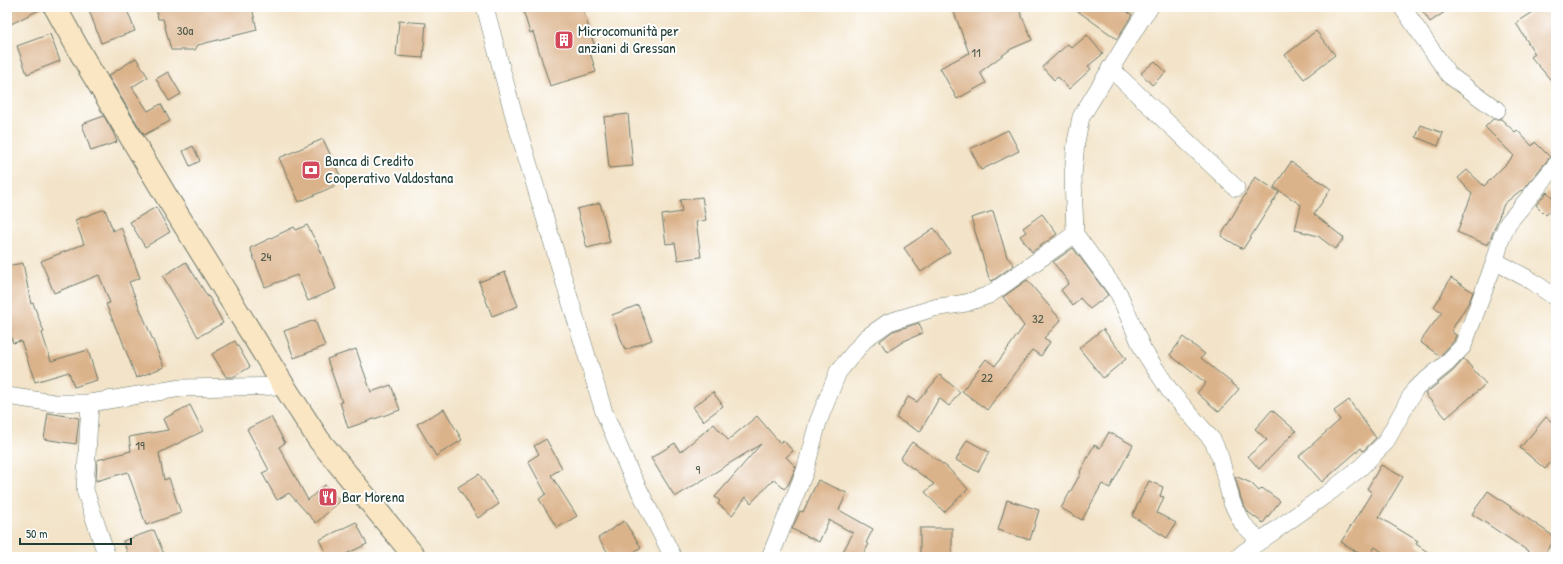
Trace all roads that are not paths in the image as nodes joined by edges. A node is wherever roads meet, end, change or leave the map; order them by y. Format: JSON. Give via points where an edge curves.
{"nodes":[{"id":1,"x":54,"y":7,"type":"edge"},
{"id":2,"x":485,"y":7,"type":"edge"},
{"id":3,"x":1150,"y":7,"type":"edge"},
{"id":4,"x":1402,"y":7,"type":"edge"},
{"id":5,"x":1110,"y":68,"type":"junction"},
{"id":6,"x":1497,"y":110,"type":"dead end"},
{"id":7,"x":1556,"y":165,"type":"edge"},
{"id":8,"x":1236,"y":188,"type":"dead end"},
{"id":9,"x":1075,"y":234,"type":"junction"},
{"id":10,"x":1495,"y":261,"type":"junction"},
{"id":11,"x":1556,"y":298,"type":"edge"},
{"id":12,"x":284,"y":386,"type":"junction"},
{"id":13,"x":7,"y":396,"type":"edge"},
{"id":14,"x":90,"y":403,"type":"junction"},
{"id":15,"x":1260,"y":541,"type":"junction"},
{"id":16,"x":107,"y":557,"type":"edge"},
{"id":17,"x":415,"y":557,"type":"edge"},
{"id":18,"x":673,"y":557,"type":"edge"},
{"id":19,"x":770,"y":557,"type":"edge"},
{"id":20,"x":1239,"y":557,"type":"edge"}],
"edges":[{"from":1,"to":12,"type":"main road","via":[[168,199]]},
{"from":2,"to":18,"type":"street","via":[[514,116],[604,412],[629,470]]},
{"from":3,"to":5,"type":"street"},
{"from":4,"to":6,"type":"street","via":[[1449,75]]},
{"from":5,"to":8,"type":"street"},
{"from":5,"to":9,"type":"street","via":[[1080,117],[1073,176]]},
{"from":7,"to":10,"type":"street","via":[[1508,223]]},
{"from":9,"to":15,"type":"street","via":[[1119,294],[1146,356],[1170,391],[1213,441],[1220,457],[1232,503],[1243,524]]},
{"from":9,"to":19,"type":"street","via":[[989,295],[889,322],[866,338],[838,372],[818,422],[805,471]]},
{"from":10,"to":11,"type":"street","via":[[1532,281]]},
{"from":10,"to":15,"type":"street","via":[[1463,346],[1415,390],[1385,443],[1362,467]]},
{"from":12,"to":14,"type":"street","via":[[181,388]]},
{"from":12,"to":17,"type":"main road","via":[[319,440]]},
{"from":13,"to":14,"type":"street","via":[[54,403]]},
{"from":14,"to":16,"type":"street","via":[[85,490]]},
{"from":15,"to":20,"type":"street"}]}
